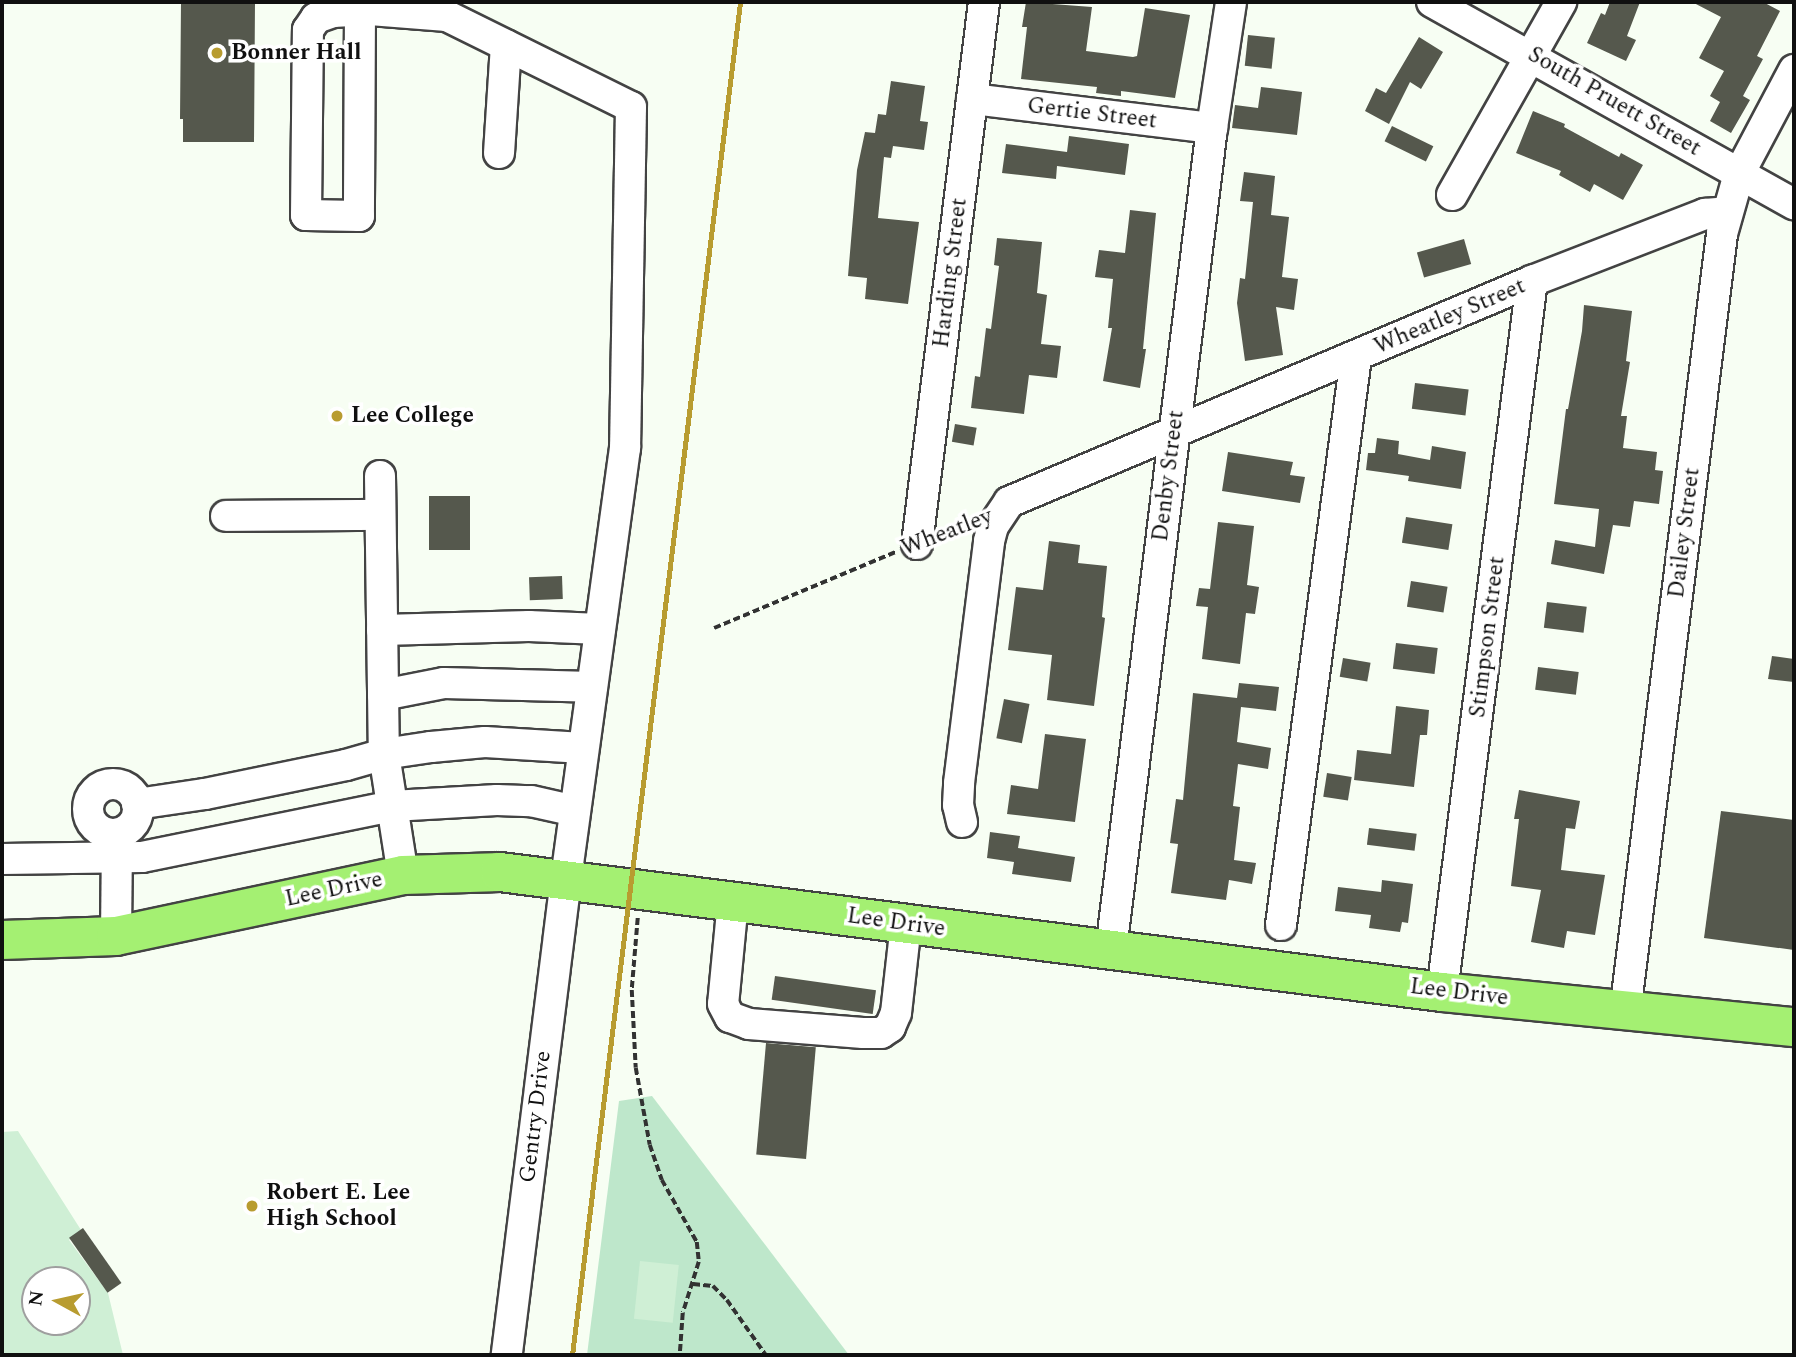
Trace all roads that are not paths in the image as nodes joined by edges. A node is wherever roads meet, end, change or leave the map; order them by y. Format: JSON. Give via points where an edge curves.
{"nodes":[{"id":1,"x":984,"y":2,"type":"edge"},
{"id":2,"x":1231,"y":2,"type":"edge"},
{"id":3,"x":1432,"y":2,"type":"edge"},
{"id":4,"x":1561,"y":2,"type":"edge"},
{"id":5,"x":367,"y":7,"type":"edge"},
{"id":6,"x":506,"y":45,"type":"junction"},
{"id":7,"x":1532,"y":55,"type":"junction"},
{"id":8,"x":1794,"y":70,"type":"edge"},
{"id":9,"x":972,"y":99,"type":"junction"},
{"id":10,"x":1212,"y":128,"type":"junction"},
{"id":11,"x":499,"y":153,"type":"dead end"},
{"id":12,"x":1739,"y":174,"type":"junction"},
{"id":13,"x":1452,"y":195,"type":"dead end"},
{"id":14,"x":1794,"y":204,"type":"edge"},
{"id":15,"x":1727,"y":212,"type":"junction"},
{"id":16,"x":1532,"y":281,"type":"junction"},
{"id":17,"x":1356,"y":357,"type":"junction"},
{"id":18,"x":1175,"y":430,"type":"junction"},
{"id":19,"x":380,"y":476,"type":"dead end"},
{"id":20,"x":379,"y":514,"type":"junction"},
{"id":21,"x":226,"y":516,"type":"dead end"},
{"id":22,"x":917,"y":544,"type":"road end"},
{"id":23,"x":600,"y":629,"type":"junction"},
{"id":24,"x":382,"y":630,"type":"junction"},
{"id":25,"x":592,"y":687,"type":"junction"},
{"id":26,"x":383,"y":695,"type":"junction"},
{"id":27,"x":583,"y":748,"type":"junction"},
{"id":28,"x":384,"y":754,"type":"junction"},
{"id":29,"x":137,"y":804,"type":"junction"},
{"id":30,"x":392,"y":806,"type":"junction"},
{"id":31,"x":575,"y":811,"type":"junction"},
{"id":32,"x":962,"y":822,"type":"dead end"},
{"id":33,"x":117,"y":845,"type":"junction"},
{"id":34,"x":2,"y":859,"type":"edge"},
{"id":35,"x":403,"y":875,"type":"junction"},
{"id":36,"x":565,"y":879,"type":"junction"},
{"id":37,"x":733,"y":901,"type":"junction"},
{"id":38,"x":906,"y":924,"type":"junction"},
{"id":39,"x":1280,"y":925,"type":"dead end"},
{"id":40,"x":117,"y":936,"type":"junction"},
{"id":41,"x":2,"y":940,"type":"edge"},
{"id":42,"x":1111,"y":950,"type":"junction"},
{"id":43,"x":1443,"y":992,"type":"junction"},
{"id":44,"x":1625,"y":1012,"type":"junction"},
{"id":45,"x":1794,"y":1027,"type":"edge"},
{"id":46,"x":507,"y":1355,"type":"edge"}],
"edges":[{"from":1,"to":9,"type":"street","name":"Harding Street"},
{"from":2,"to":10,"type":"street","name":"Denby Street"},
{"from":3,"to":7,"type":"street","name":"South Pruett Street"},
{"from":4,"to":7,"type":"street"},
{"from":5,"to":5,"type":"street","via":[[316,18],[308,30],[306,215],[359,216]]},
{"from":5,"to":6,"type":"street","via":[[447,16]]},
{"from":6,"to":11,"type":"street"},
{"from":6,"to":23,"type":"street","name":"Gentry Drive","via":[[631,107],[625,448]]},
{"from":7,"to":12,"type":"street","name":"South Pruett Street"},
{"from":7,"to":13,"type":"street"},
{"from":8,"to":12,"type":"street","name":"Dailey Street"},
{"from":9,"to":10,"type":"street","name":"Gertie Street"},
{"from":9,"to":22,"type":"street","name":"Harding Street"},
{"from":10,"to":18,"type":"street","name":"Denby Street"},
{"from":12,"to":14,"type":"street","name":"South Pruett Street"},
{"from":12,"to":15,"type":"street","name":"Dailey Street"},
{"from":15,"to":16,"type":"street","name":"Wheatley Street","via":[[1705,214]]},
{"from":15,"to":44,"type":"street","name":"Dailey Street"},
{"from":16,"to":17,"type":"street","name":"Wheatley Street"},
{"from":16,"to":43,"type":"street","name":"Stimpson Street"},
{"from":17,"to":18,"type":"street","name":"Wheatley Street"},
{"from":17,"to":39,"type":"street"},
{"from":18,"to":32,"type":"street","name":"Wheatley","via":[[1022,495],[1009,502],[993,526],[959,783]]},
{"from":18,"to":42,"type":"street","name":"Denby Street"},
{"from":19,"to":20,"type":"street"},
{"from":20,"to":21,"type":"street"},
{"from":20,"to":24,"type":"street"},
{"from":23,"to":24,"type":"street"},
{"from":23,"to":25,"type":"street","name":"Gentry Drive"},
{"from":24,"to":26,"type":"street"},
{"from":25,"to":26,"type":"street","via":[[444,684]]},
{"from":25,"to":27,"type":"street","name":"Gentry Drive"},
{"from":26,"to":28,"type":"street"},
{"from":27,"to":28,"type":"street","via":[[485,742]]},
{"from":27,"to":31,"type":"street","name":"Gentry Drive"},
{"from":28,"to":29,"type":"street","via":[[205,794]]},
{"from":28,"to":30,"type":"street"},
{"from":29,"to":33,"type":"street","via":[[135,820]]},
{"from":29,"to":33,"type":"street","via":[[130,790],[115,784],[93,794],[87,810],[93,826]]},
{"from":30,"to":31,"type":"street","via":[[497,800],[531,801]]},
{"from":30,"to":33,"type":"street","via":[[142,857]]},
{"from":30,"to":35,"type":"street"},
{"from":31,"to":36,"type":"street","name":"Gentry Drive"},
{"from":33,"to":34,"type":"street"},
{"from":33,"to":40,"type":"street"},
{"from":35,"to":36,"type":"main road","name":"Lee Drive","via":[[500,872]]},
{"from":35,"to":40,"type":"main road","name":"Lee Drive"},
{"from":36,"to":37,"type":"main road","name":"Lee Drive"},
{"from":36,"to":46,"type":"street","name":"Gentry Drive"},
{"from":37,"to":38,"type":"main road","name":"Lee Drive"},
{"from":37,"to":38,"type":"street","via":[[723,1004],[730,1017],[749,1024],[881,1033],[890,1027],[896,1013]]},
{"from":38,"to":42,"type":"main road","name":"Lee Drive"},
{"from":40,"to":41,"type":"main road","name":"Lee Drive"},
{"from":42,"to":43,"type":"main road","name":"Lee Drive"},
{"from":43,"to":44,"type":"main road","name":"Lee Drive"},
{"from":44,"to":45,"type":"main road","name":"Lee Drive"}]}
